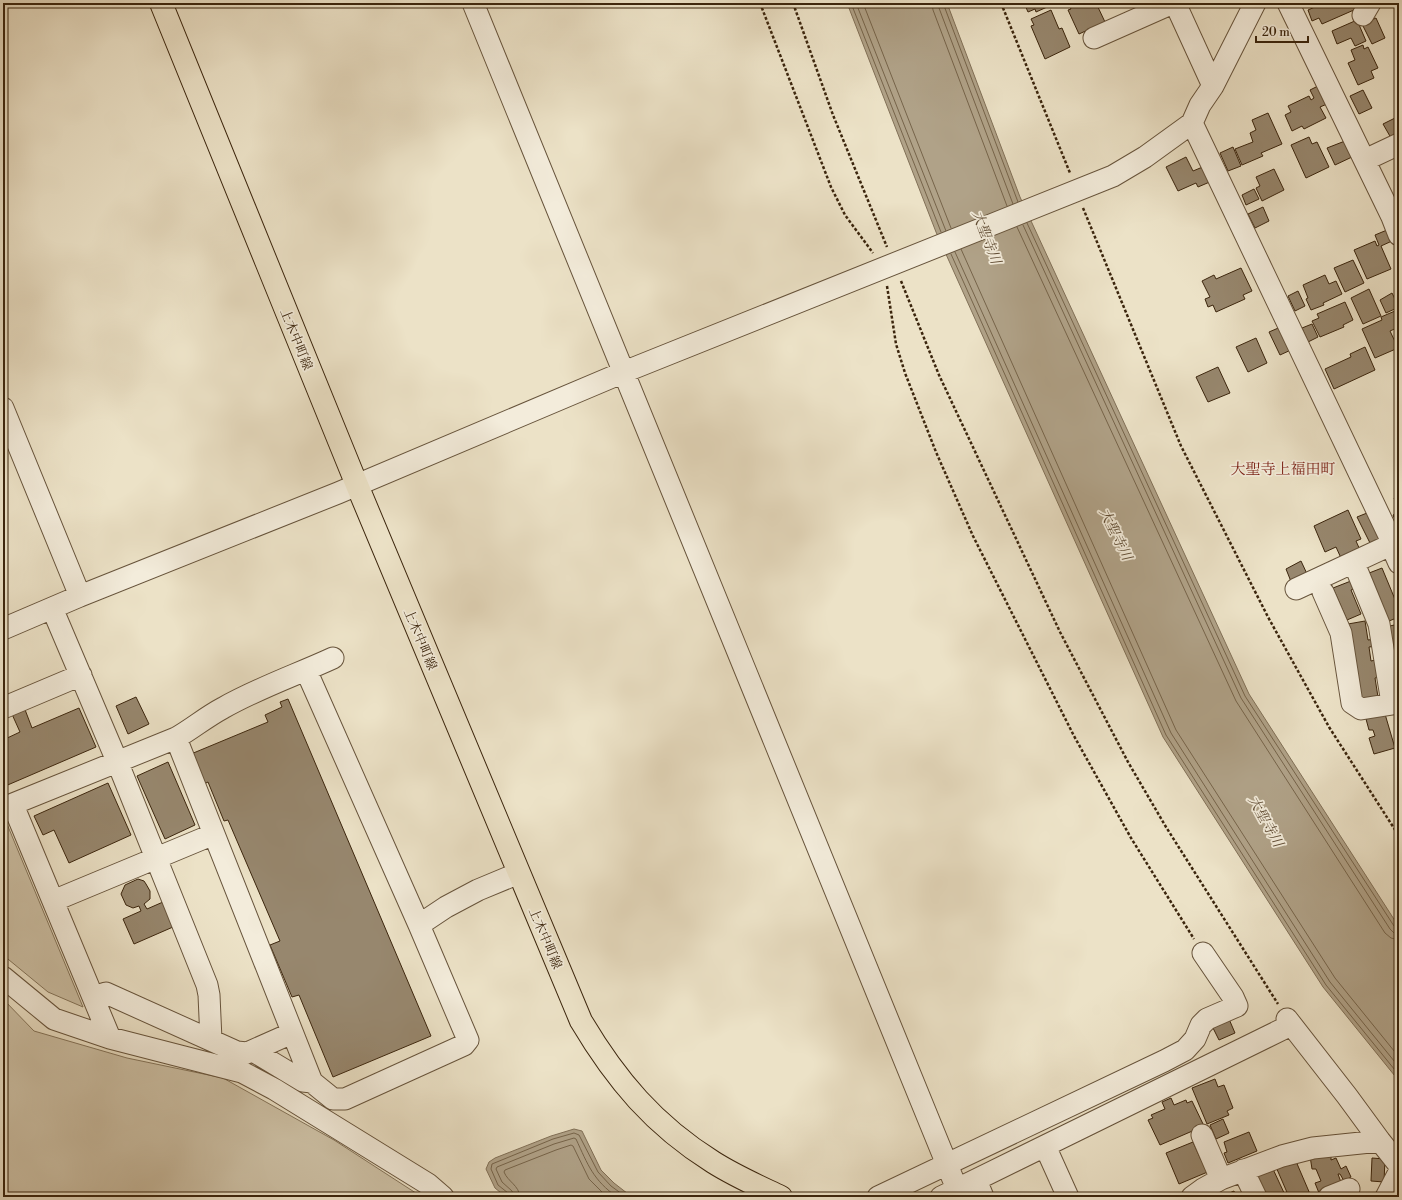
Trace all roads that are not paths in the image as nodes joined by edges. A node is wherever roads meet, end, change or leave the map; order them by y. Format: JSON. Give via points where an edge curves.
{"nodes":[{"id":1,"x":161,"y":3,"type":"edge"},
{"id":2,"x":473,"y":3,"type":"edge"},
{"id":3,"x":1174,"y":3,"type":"edge"},
{"id":4,"x":1255,"y":3,"type":"edge"},
{"id":5,"x":1288,"y":3,"type":"edge"},
{"id":6,"x":1094,"y":38,"type":"dead end"},
{"id":7,"x":1213,"y":86,"type":"junction"},
{"id":8,"x":1192,"y":123,"type":"junction"},
{"id":9,"x":1399,"y":144,"type":"edge"},
{"id":10,"x":1365,"y":160,"type":"junction"},
{"id":11,"x":1399,"y":235,"type":"edge"},
{"id":12,"x":624,"y":372,"type":"junction"},
{"id":13,"x":3,"y":408,"type":"edge"},
{"id":14,"x":357,"y":485,"type":"junction"},
{"id":15,"x":1396,"y":550,"type":"edge"},
{"id":16,"x":1358,"y":573,"type":"dead end"},
{"id":17,"x":1296,"y":589,"type":"dead end"},
{"id":18,"x":1323,"y":592,"type":"dead end"},
{"id":19,"x":80,"y":596,"type":"junction"},
{"id":20,"x":52,"y":608,"type":"junction"},
{"id":21,"x":3,"y":629,"type":"edge"},
{"id":22,"x":333,"y":658,"type":"dead end"},
{"id":23,"x":306,"y":670,"type":"junction"},
{"id":24,"x":81,"y":675,"type":"junction"},
{"id":25,"x":1395,"y":703,"type":"edge"},
{"id":26,"x":3,"y":708,"type":"edge"},
{"id":27,"x":176,"y":738,"type":"junction"},
{"id":28,"x":118,"y":761,"type":"junction"},
{"id":29,"x":8,"y":807,"type":"edge"},
{"id":30,"x":214,"y":834,"type":"junction"},
{"id":31,"x":157,"y":858,"type":"junction"},
{"id":32,"x":519,"y":873,"type":"junction"},
{"id":33,"x":53,"y":901,"type":"junction"},
{"id":34,"x":419,"y":925,"type":"junction"},
{"id":35,"x":1202,"y":953,"type":"road end"},
{"id":36,"x":3,"y":977,"type":"edge"},
{"id":37,"x":93,"y":997,"type":"junction"},
{"id":38,"x":292,"y":1033,"type":"junction"},
{"id":39,"x":110,"y":1038,"type":"junction"},
{"id":40,"x":211,"y":1040,"type":"junction"},
{"id":41,"x":253,"y":1051,"type":"junction"},
{"id":42,"x":312,"y":1082,"type":"junction"},
{"id":43,"x":1202,"y":1135,"type":"dead end"},
{"id":44,"x":1380,"y":1141,"type":"junction"},
{"id":45,"x":1045,"y":1146,"type":"junction"},
{"id":46,"x":947,"y":1164,"type":"junction"},
{"id":47,"x":1399,"y":1165,"type":"edge"},
{"id":48,"x":1243,"y":1170,"type":"junction"},
{"id":49,"x":1399,"y":1172,"type":"edge"},
{"id":50,"x":1221,"y":1179,"type":"junction"},
{"id":51,"x":979,"y":1189,"type":"edge"},
{"id":52,"x":1349,"y":1189,"type":"dead end"},
{"id":53,"x":949,"y":1193,"type":"edge"},
{"id":54,"x":443,"y":1197,"type":"edge"},
{"id":55,"x":781,"y":1197,"type":"edge"},
{"id":56,"x":878,"y":1197,"type":"edge"},
{"id":57,"x":1068,"y":1197,"type":"edge"},
{"id":58,"x":1192,"y":1197,"type":"edge"},
{"id":59,"x":1256,"y":1197,"type":"edge"},
{"id":60,"x":1328,"y":1197,"type":"edge"},
{"id":61,"x":1386,"y":1197,"type":"edge"}],
"edges":[{"from":1,"to":14,"type":"main road","name":"上木中町線"},
{"from":2,"to":12,"type":"street"},
{"from":3,"to":6,"type":"street"},
{"from":3,"to":7,"type":"street"},
{"from":4,"to":7,"type":"street"},
{"from":5,"to":10,"type":"street"},
{"from":7,"to":8,"type":"street"},
{"from":8,"to":12,"type":"street","via":[[1145,157],[1113,176]]},
{"from":8,"to":15,"type":"street"},
{"from":9,"to":10,"type":"street"},
{"from":10,"to":11,"type":"street"},
{"from":12,"to":14,"type":"street"},
{"from":12,"to":46,"type":"street"},
{"from":13,"to":19,"type":"street"},
{"from":14,"to":19,"type":"street"},
{"from":14,"to":32,"type":"main road","name":"上木中町線"},
{"from":15,"to":17,"type":"street"},
{"from":16,"to":25,"type":"street","via":[[1380,624]]},
{"from":18,"to":25,"type":"street","via":[[1341,633],[1352,703],[1361,709]]},
{"from":19,"to":20,"type":"street"},
{"from":20,"to":21,"type":"street"},
{"from":20,"to":24,"type":"street"},
{"from":22,"to":23,"type":"street"},
{"from":23,"to":27,"type":"street","via":[[221,709]]},
{"from":23,"to":34,"type":"street"},
{"from":24,"to":26,"type":"street"},
{"from":24,"to":28,"type":"street"},
{"from":27,"to":28,"type":"street"},
{"from":27,"to":30,"type":"street"},
{"from":28,"to":29,"type":"street"},
{"from":28,"to":31,"type":"street"},
{"from":29,"to":33,"type":"street"},
{"from":30,"to":31,"type":"street"},
{"from":30,"to":38,"type":"street"},
{"from":31,"to":33,"type":"street"},
{"from":31,"to":40,"type":"street","via":[[207,985]]},
{"from":32,"to":34,"type":"street","via":[[478,890]]},
{"from":32,"to":55,"type":"main road","name":"上木中町線","via":[[580,1021],[622,1084],[656,1119],[688,1145],[712,1162]]},
{"from":33,"to":37,"type":"street"},
{"from":34,"to":42,"type":"street","via":[[468,1040],[464,1045],[344,1099],[334,1099]]},
{"from":35,"to":46,"type":"street","via":[[1237,1006],[1207,1019],[1200,1025],[1195,1039],[1185,1050]]},
{"from":36,"to":39,"type":"street","via":[[54,1019]]},
{"from":37,"to":39,"type":"street"},
{"from":37,"to":40,"type":"street","via":[[106,993]]},
{"from":38,"to":41,"type":"street"},
{"from":38,"to":42,"type":"street"},
{"from":39,"to":54,"type":"street","via":[[242,1072],[428,1184]]},
{"from":40,"to":41,"type":"street","via":[[237,1052]]},
{"from":41,"to":42,"type":"street","via":[[303,1081]]},
{"from":43,"to":50,"type":"street"},
{"from":44,"to":45,"type":"street","via":[[1289,1022]]},
{"from":44,"to":47,"type":"street"},
{"from":44,"to":48,"type":"street","via":[[1313,1148]]},
{"from":45,"to":51,"type":"street"},
{"from":45,"to":57,"type":"street"},
{"from":46,"to":53,"type":"street"},
{"from":46,"to":56,"type":"street"},
{"from":48,"to":50,"type":"street"},
{"from":48,"to":59,"type":"street"},
{"from":49,"to":61,"type":"street"},
{"from":50,"to":58,"type":"street"},
{"from":51,"to":53,"type":"street"},
{"from":52,"to":60,"type":"street"}]}
